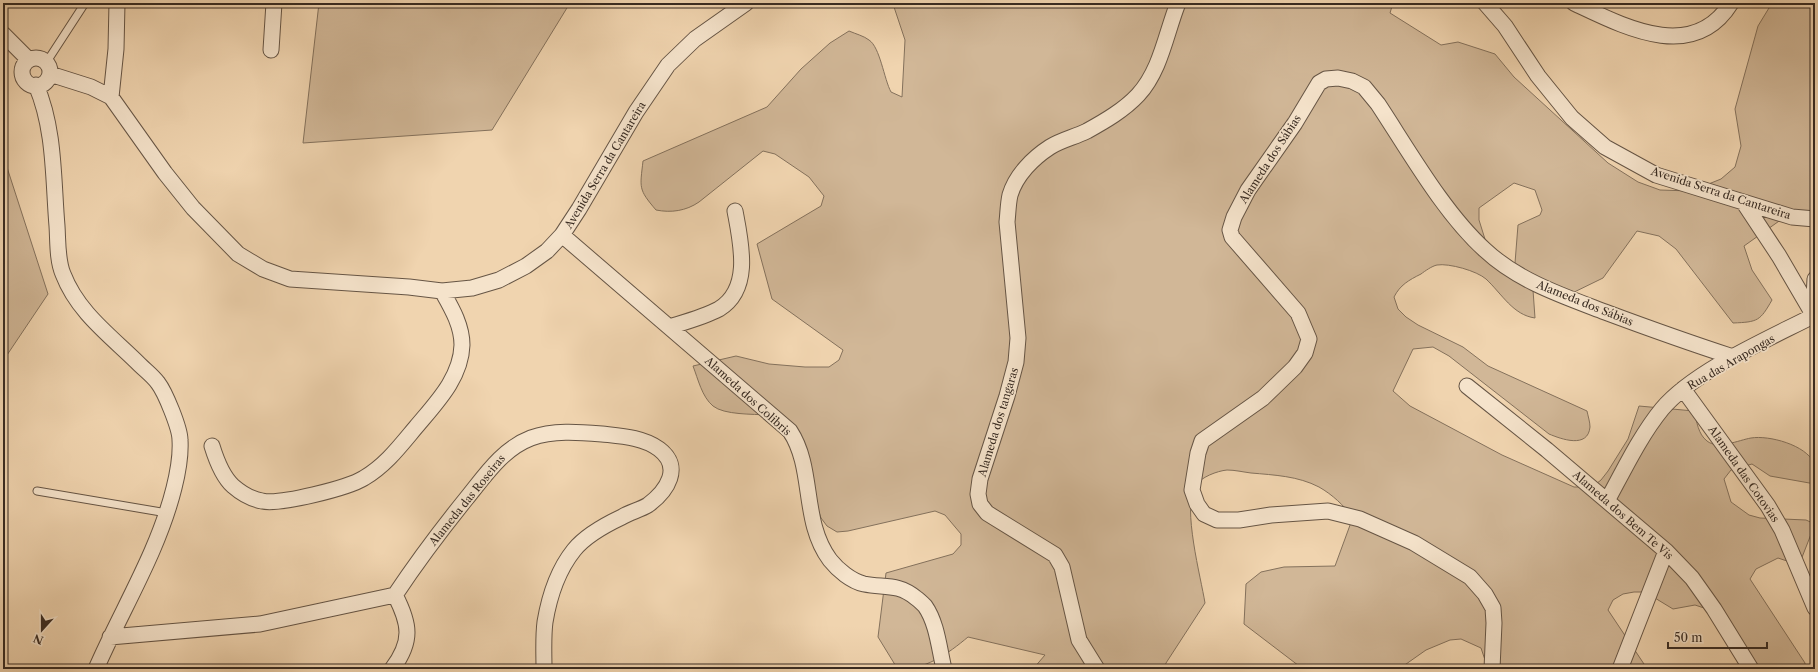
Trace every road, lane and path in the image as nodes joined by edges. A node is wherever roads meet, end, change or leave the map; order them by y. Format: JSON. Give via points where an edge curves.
{"nodes":[{"id":1,"x":85,"y":3,"type":"edge"},
{"id":2,"x":117,"y":3,"type":"edge"},
{"id":3,"x":274,"y":3,"type":"edge"},
{"id":4,"x":746,"y":3,"type":"edge"},
{"id":5,"x":1178,"y":3,"type":"edge"},
{"id":6,"x":1485,"y":3,"type":"edge"},
{"id":7,"x":1574,"y":3,"type":"edge"},
{"id":8,"x":1731,"y":3,"type":"edge"},
{"id":9,"x":3,"y":34,"type":"edge"},
{"id":10,"x":271,"y":50,"type":"dead end"},
{"id":11,"x":29,"y":60,"type":"junction"},
{"id":12,"x":48,"y":68,"type":"junction"},
{"id":13,"x":36,"y":85,"type":"junction"},
{"id":14,"x":111,"y":97,"type":"junction"},
{"id":15,"x":1744,"y":203,"type":"junction"},
{"id":16,"x":734,"y":212,"type":"dead end"},
{"id":17,"x":1815,"y":219,"type":"edge"},
{"id":18,"x":562,"y":235,"type":"junction"},
{"id":19,"x":1815,"y":279,"type":"edge"},
{"id":20,"x":442,"y":291,"type":"junction"},
{"id":21,"x":1814,"y":317,"type":"edge"},
{"id":22,"x":669,"y":327,"type":"junction"},
{"id":23,"x":1733,"y":358,"type":"junction"},
{"id":24,"x":1467,"y":386,"type":"dead end"},
{"id":25,"x":1683,"y":389,"type":"junction"},
{"id":26,"x":212,"y":446,"type":"dead end"},
{"id":27,"x":37,"y":492,"type":"dead end"},
{"id":28,"x":1608,"y":501,"type":"junction"},
{"id":29,"x":168,"y":513,"type":"junction"},
{"id":30,"x":1666,"y":551,"type":"junction"},
{"id":31,"x":395,"y":595,"type":"junction"},
{"id":32,"x":1815,"y":608,"type":"edge"},
{"id":33,"x":110,"y":637,"type":"junction"},
{"id":34,"x":96,"y":669,"type":"edge"},
{"id":35,"x":392,"y":669,"type":"edge"},
{"id":36,"x":544,"y":669,"type":"edge"},
{"id":37,"x":944,"y":669,"type":"edge"},
{"id":38,"x":1097,"y":669,"type":"edge"},
{"id":39,"x":1492,"y":669,"type":"edge"},
{"id":40,"x":1620,"y":669,"type":"edge"},
{"id":41,"x":1751,"y":669,"type":"edge"}],
"edges":[{"from":1,"to":12,"type":"lane"},
{"from":2,"to":14,"type":"street"},
{"from":3,"to":10,"type":"street"},
{"from":4,"to":18,"type":"street","name":"Avenida Serra da Cantareira","via":[[695,39],[668,64]]},
{"from":5,"to":38,"type":"street","name":"Alameda dos tangaras","via":[[1153,74],[1140,93],[1123,110],[1086,132],[1051,146],[1019,175],[1010,194],[1007,222],[1018,338],[1016,362],[984,464],[978,494],[980,504],[987,513],[1055,555],[1064,574],[1080,640]]},
{"from":6,"to":15,"type":"street","name":"Avenida Serra da Cantareira","via":[[1506,26],[1538,76],[1572,118],[1605,147],[1656,175]]},
{"from":7,"to":8,"type":"street","via":[[1632,29],[1665,37],[1687,36],[1705,30],[1724,14]]},
{"from":9,"to":11,"type":"street"},
{"from":11,"to":12,"type":"street","via":[[38,58]]},
{"from":11,"to":13,"type":"street","via":[[23,66],[22,75],[28,83]]},
{"from":12,"to":13,"type":"street","via":[[45,82]]},
{"from":12,"to":14,"type":"street","name":"Avenida Serra da Cantareira"},
{"from":13,"to":29,"type":"street","via":[[44,103],[51,142],[62,272],[77,302],[90,318],[158,383],[181,438],[179,465]]},
{"from":14,"to":20,"type":"street","name":"Avenida Serra da Cantareira","via":[[193,208],[238,254],[263,269],[290,279]]},
{"from":15,"to":17,"type":"street","name":"Avenida Serra da Cantareira","via":[[1792,217]]},
{"from":15,"to":21,"type":"street","via":[[1779,256]]},
{"from":16,"to":22,"type":"street","via":[[740,235],[742,262],[739,286],[719,309]]},
{"from":18,"to":20,"type":"street","name":"Avenida Serra da Cantareira","via":[[547,251],[499,280],[472,288]]},
{"from":18,"to":22,"type":"street","name":"Alameda dos Colibris"},
{"from":19,"to":21,"type":"street"},
{"from":20,"to":26,"type":"street","via":[[455,316],[462,344],[460,361],[444,394],[388,461],[363,479],[338,488],[278,502],[263,501],[246,495],[232,485],[217,461]]},
{"from":21,"to":23,"type":"street","name":"Rua das Arapongas"},
{"from":22,"to":37,"type":"street","name":"Alameda dos Colibris","via":[[790,431],[798,445],[804,468],[815,532],[830,560],[853,580],[865,584],[893,586],[909,592],[924,605],[933,622]]},
{"from":23,"to":25,"type":"street","name":"Rua das Arapongas"},
{"from":23,"to":39,"type":"street","name":"Alameda dos Sábias","via":[[1567,298],[1507,268],[1484,250],[1455,217],[1378,104],[1364,88],[1352,81],[1338,78],[1326,79],[1319,83],[1295,123],[1248,190],[1230,230],[1239,247],[1298,313],[1309,339],[1305,353],[1295,367],[1263,398],[1202,441],[1192,490],[1204,514],[1217,520],[1328,511],[1360,518],[1414,543],[1470,577],[1485,594],[1493,608]]},
{"from":24,"to":28,"type":"street","name":"Alameda dos Bem Te Vis"},
{"from":25,"to":28,"type":"street","name":"Rua das Arapongas","via":[[1662,409]]},
{"from":25,"to":32,"type":"street","name":"Alameda das Cotovias","via":[[1782,530]]},
{"from":27,"to":29,"type":"lane"},
{"from":28,"to":30,"type":"street","name":"Alameda dos Bem Te Vis"},
{"from":29,"to":33,"type":"street","via":[[153,553]]},
{"from":30,"to":40,"type":"street"},
{"from":30,"to":41,"type":"street","name":"Alameda dos Bem Te Vis","via":[[1697,584]]},
{"from":31,"to":33,"type":"street","via":[[260,624]]},
{"from":31,"to":35,"type":"street","via":[[405,616],[408,635],[401,657]]},
{"from":31,"to":36,"type":"street","name":"Alameda das Roseiras","via":[[456,511],[508,451],[529,439],[550,432],[629,437],[650,444],[659,449],[671,467],[664,490],[647,505],[622,516],[589,536],[574,550],[557,579],[545,622]]},
{"from":33,"to":34,"type":"street"}]}
